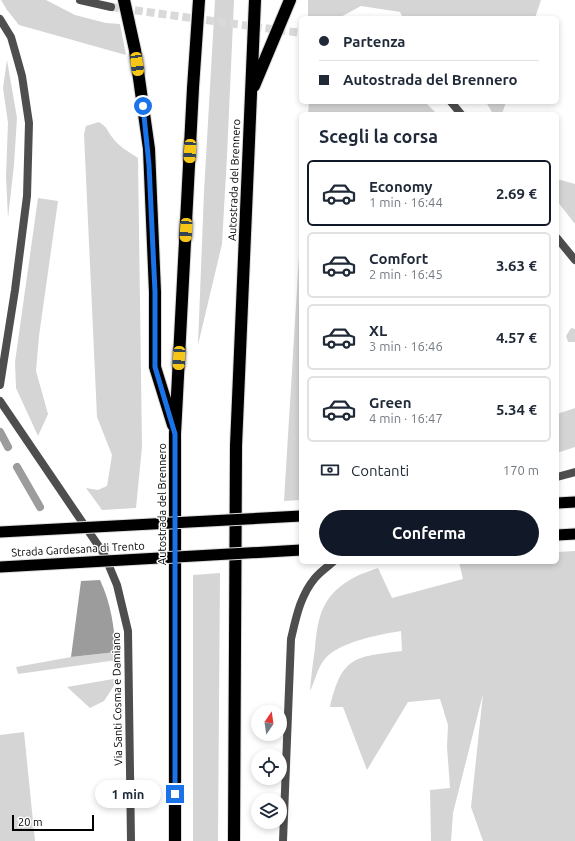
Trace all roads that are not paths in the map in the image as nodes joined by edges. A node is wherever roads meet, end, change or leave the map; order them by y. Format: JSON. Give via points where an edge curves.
{"nodes":[{"id":1,"x":80,"y":0,"type":"edge"},
{"id":2,"x":124,"y":0,"type":"edge"},
{"id":3,"x":199,"y":0,"type":"edge"},
{"id":4,"x":254,"y":0,"type":"edge"},
{"id":5,"x":290,"y":0,"type":"edge"},
{"id":6,"x":111,"y":7,"type":"tunnel mouth"},
{"id":7,"x":0,"y":19,"type":"edge"},
{"id":8,"x":251,"y":95,"type":"junction"},
{"id":9,"x":453,"y":104,"type":"edge"},
{"id":10,"x":459,"y":112,"type":"edge"},
{"id":11,"x":559,"y":240,"type":"edge"},
{"id":12,"x":575,"y":260,"type":"edge"},
{"id":13,"x":0,"y":385,"type":"edge"},
{"id":14,"x":0,"y":401,"type":"edge"},
{"id":15,"x":175,"y":434,"type":"junction"},
{"id":16,"x":575,"y":472,"type":"edge"},
{"id":17,"x":559,"y":477,"type":"edge"},
{"id":18,"x":575,"y":502,"type":"edge"},
{"id":19,"x":559,"y":503,"type":"edge"},
{"id":20,"x":299,"y":516,"type":"edge"},
{"id":21,"x":0,"y":532,"type":"edge"},
{"id":22,"x":575,"y":534,"type":"edge"},
{"id":23,"x":559,"y":535,"type":"edge"},
{"id":24,"x":299,"y":550,"type":"edge"},
{"id":25,"x":331,"y":564,"type":"edge"},
{"id":26,"x":0,"y":566,"type":"edge"},
{"id":27,"x":131,"y":841,"type":"edge"},
{"id":28,"x":175,"y":841,"type":"edge"},
{"id":29,"x":234,"y":841,"type":"edge"},
{"id":30,"x":283,"y":841,"type":"edge"}],
"edges":[{"from":1,"to":6,"type":"street"},
{"from":2,"to":15,"type":"highway","via":[[135,50],[148,149],[155,292],[155,367]]},
{"from":3,"to":15,"type":"highway","name":"Autostrada del Brennero"},
{"from":4,"to":8,"type":"highway","name":"Autostrada del Brennero"},
{"from":5,"to":8,"type":"highway"},
{"from":7,"to":13,"type":"street","via":[[18,58],[29,123],[27,196]]},
{"from":8,"to":29,"type":"highway","name":"Autostrada del Brennero","via":[[236,446]]},
{"from":9,"to":10,"type":"street"},
{"from":11,"to":12,"type":"street"},
{"from":14,"to":27,"type":"street","name":"Via Santi Cosma e Damiano","via":[[104,554],[117,585],[128,631]]},
{"from":15,"to":28,"type":"highway","name":"Autostrada del Brennero"},
{"from":16,"to":17,"type":"street"},
{"from":18,"to":19,"type":"highway"},
{"from":20,"to":21,"type":"highway","name":"Strada Gardesana di Trento","bridge":true},
{"from":22,"to":23,"type":"highway"},
{"from":24,"to":26,"type":"highway","name":"Strada Gardesana di Trento","bridge":true},
{"from":25,"to":30,"type":"street","via":[[315,578],[306,591],[297,613],[291,639]]}]}
